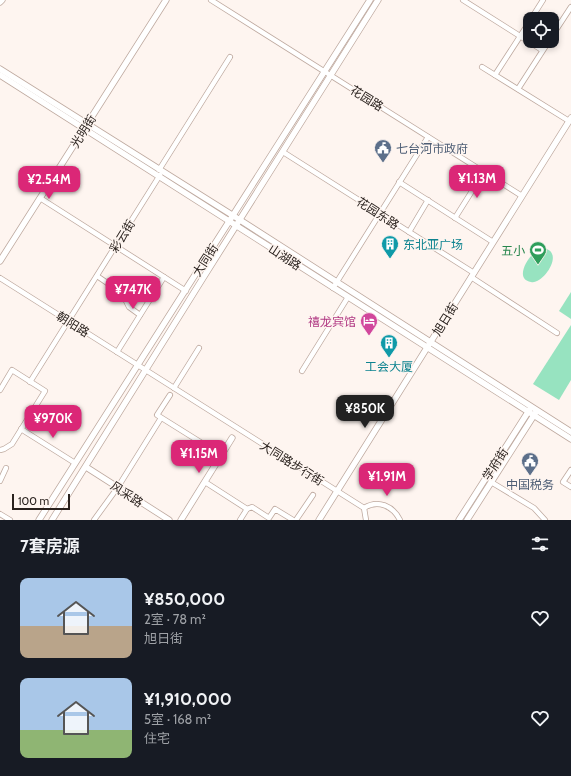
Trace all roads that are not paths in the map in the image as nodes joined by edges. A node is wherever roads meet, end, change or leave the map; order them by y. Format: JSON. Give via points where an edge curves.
{"nodes":[{"id":1,"x":166,"y":0,"type":"edge"},
{"id":2,"x":211,"y":0,"type":"edge"},
{"id":3,"x":370,"y":0,"type":"edge"},
{"id":4,"x":378,"y":0,"type":"edge"},
{"id":5,"x":462,"y":0,"type":"edge"},
{"id":6,"x":543,"y":0,"type":"edge"},
{"id":7,"x":571,"y":6,"type":"edge"},
{"id":8,"x":535,"y":12,"type":"edge"},
{"id":9,"x":559,"y":25,"type":"edge"},
{"id":10,"x":523,"y":31,"type":"edge"},
{"id":11,"x":520,"y":36,"type":"junction"},
{"id":12,"x":542,"y":50,"type":"joint"},
{"id":13,"x":230,"y":57,"type":"dead end"},
{"id":14,"x":482,"y":66,"type":"dead end"},
{"id":15,"x":0,"y":69,"type":"edge"},
{"id":16,"x":325,"y":71,"type":"junction"},
{"id":17,"x":0,"y":75,"type":"edge"},
{"id":18,"x":331,"y":75,"type":"junction"},
{"id":19,"x":495,"y":75,"type":"junction"},
{"id":20,"x":518,"y":88,"type":"junction"},
{"id":21,"x":570,"y":119,"type":"edge"},
{"id":22,"x":85,"y":127,"type":"junction"},
{"id":23,"x":428,"y":137,"type":"junction"},
{"id":24,"x":283,"y":152,"type":"junction"},
{"id":25,"x":484,"y":172,"type":"junction"},
{"id":26,"x":160,"y":173,"type":"junction"},
{"id":27,"x":399,"y":182,"type":"junction"},
{"id":28,"x":522,"y":196,"type":"junction"},
{"id":29,"x":40,"y":198,"type":"junction"},
{"id":30,"x":428,"y":200,"type":"junction"},
{"id":31,"x":379,"y":213,"type":"junction"},
{"id":32,"x":231,"y":218,"type":"junction"},
{"id":33,"x":455,"y":218,"type":"junction"},
{"id":34,"x":240,"y":220,"type":"junction"},
{"id":35,"x":236,"y":226,"type":"junction"},
{"id":36,"x":409,"y":232,"type":"junction"},
{"id":37,"x":493,"y":242,"type":"junction"},
{"id":38,"x":115,"y":246,"type":"junction"},
{"id":39,"x":0,"y":261,"type":"edge"},
{"id":40,"x":472,"y":275,"type":"junction"},
{"id":41,"x":97,"y":276,"type":"junction"},
{"id":42,"x":164,"y":277,"type":"junction"},
{"id":43,"x":0,"y":278,"type":"edge"},
{"id":44,"x":336,"y":282,"type":"junction"},
{"id":45,"x":333,"y":288,"type":"junction"},
{"id":46,"x":186,"y":291,"type":"junction"},
{"id":47,"x":348,"y":297,"type":"junction"},
{"id":48,"x":140,"y":315,"type":"junction"},
{"id":49,"x":68,"y":321,"type":"junction"},
{"id":50,"x":557,"y":333,"type":"dead end"},
{"id":51,"x":429,"y":345,"type":"junction"},
{"id":52,"x":199,"y":348,"type":"dead end"},
{"id":53,"x":117,"y":352,"type":"junction"},
{"id":54,"x":137,"y":365,"type":"junction"},
{"id":55,"x":146,"y":370,"type":"junction"},
{"id":56,"x":302,"y":371,"type":"dead end"},
{"id":57,"x":30,"y":382,"type":"junction"},
{"id":58,"x":174,"y":388,"type":"junction"},
{"id":59,"x":0,"y":390,"type":"edge"},
{"id":60,"x":170,"y":395,"type":"dead end"},
{"id":61,"x":529,"y":409,"type":"junction"},
{"id":62,"x":535,"y":413,"type":"junction"},
{"id":63,"x":162,"y":418,"type":"junction"},
{"id":64,"x":21,"y":429,"type":"junction"},
{"id":65,"x":571,"y":432,"type":"edge"},
{"id":66,"x":232,"y":438,"type":"dead end"},
{"id":67,"x":571,"y":439,"type":"edge"},
{"id":68,"x":0,"y":450,"type":"edge"},
{"id":69,"x":222,"y":455,"type":"junction"},
{"id":70,"x":75,"y":463,"type":"junction"},
{"id":71,"x":86,"y":467,"type":"junction"},
{"id":72,"x":6,"y":468,"type":"dead end"},
{"id":73,"x":571,"y":470,"type":"edge"},
{"id":74,"x":0,"y":480,"type":"edge"},
{"id":75,"x":205,"y":482,"type":"junction"},
{"id":76,"x":491,"y":482,"type":"junction"},
{"id":77,"x":571,"y":487,"type":"edge"},
{"id":78,"x":118,"y":488,"type":"junction"},
{"id":79,"x":337,"y":491,"type":"junction"},
{"id":80,"x":313,"y":495,"type":"dead end"},
{"id":81,"x":364,"y":508,"type":"junction"},
{"id":82,"x":247,"y":509,"type":"junction"},
{"id":83,"x":0,"y":514,"type":"edge"},
{"id":84,"x":10,"y":520,"type":"edge"},
{"id":85,"x":39,"y":520,"type":"edge"},
{"id":86,"x":52,"y":520,"type":"edge"},
{"id":87,"x":94,"y":520,"type":"edge"},
{"id":88,"x":169,"y":520,"type":"edge"},
{"id":89,"x":181,"y":520,"type":"edge"},
{"id":90,"x":240,"y":520,"type":"edge"},
{"id":91,"x":293,"y":520,"type":"edge"},
{"id":92,"x":296,"y":520,"type":"edge"},
{"id":93,"x":319,"y":520,"type":"edge"},
{"id":94,"x":366,"y":520,"type":"edge"},
{"id":95,"x":400,"y":520,"type":"edge"},
{"id":96,"x":459,"y":520,"type":"edge"},
{"id":97,"x":467,"y":520,"type":"edge"},
{"id":98,"x":545,"y":520,"type":"edge"}],
"edges":[{"from":1,"to":22,"type":"main road","name":"光明街"},
{"from":2,"to":16,"type":"street","name":"花园路"},
{"from":3,"to":16,"type":"main road","name":"大同街"},
{"from":4,"to":18,"type":"main road","name":"大同街"},
{"from":5,"to":11,"type":"street"},
{"from":6,"to":8,"type":"street"},
{"from":7,"to":9,"type":"street"},
{"from":10,"to":11,"type":"street"},
{"from":11,"to":12,"type":"street"},
{"from":11,"to":19,"type":"street"},
{"from":12,"to":20,"type":"street"},
{"from":13,"to":26,"type":"street","name":"彩云街"},
{"from":14,"to":19,"type":"street"},
{"from":15,"to":22,"type":"main road","name":"山湖路"},
{"from":16,"to":18,"type":"street","name":"花园路"},
{"from":16,"to":32,"type":"main road","name":"大同街"},
{"from":17,"to":22,"type":"main road","name":"山湖路"},
{"from":18,"to":23,"type":"street","name":"花园路"},
{"from":18,"to":24,"type":"main road","name":"大同街"},
{"from":19,"to":20,"type":"street"},
{"from":20,"to":21,"type":"street"},
{"from":21,"to":28,"type":"main road","name":"旭日街"},
{"from":22,"to":26,"type":"main road","name":"山湖路"},
{"from":22,"to":29,"type":"main road","name":"光明街"},
{"from":23,"to":25,"type":"street","name":"花园路"},
{"from":23,"to":27,"type":"street"},
{"from":24,"to":31,"type":"street","name":"花园东路"},
{"from":24,"to":34,"type":"main road","name":"大同街"},
{"from":25,"to":28,"type":"street","name":"花园路"},
{"from":25,"to":33,"type":"street"},
{"from":26,"to":32,"type":"main road","name":"山湖路"},
{"from":26,"to":38,"type":"street","name":"彩云街"},
{"from":27,"to":30,"type":"street"},
{"from":27,"to":31,"type":"street"},
{"from":28,"to":37,"type":"main road","name":"旭日街"},
{"from":29,"to":38,"type":"street"},
{"from":29,"to":39,"type":"main road","name":"光明街"},
{"from":30,"to":33,"type":"street"},
{"from":30,"to":36,"type":"street"},
{"from":31,"to":36,"type":"street","name":"花园东路"},
{"from":31,"to":44,"type":"street"},
{"from":32,"to":34,"type":"main road","name":"山湖路"},
{"from":32,"to":35,"type":"main road","name":"山湖路"},
{"from":32,"to":46,"type":"main road","name":"大同街"},
{"from":33,"to":37,"type":"street"},
{"from":34,"to":35,"type":"main road","name":"大同街"},
{"from":34,"to":44,"type":"main road","name":"山湖路"},
{"from":35,"to":45,"type":"main road","name":"山湖路"},
{"from":35,"to":55,"type":"main road","name":"大同街"},
{"from":36,"to":40,"type":"street","name":"花园东路"},
{"from":37,"to":40,"type":"main road","name":"旭日街"},
{"from":38,"to":41,"type":"street","name":"彩云街"},
{"from":38,"to":42,"type":"street"},
{"from":40,"to":50,"type":"street","name":"花园东路"},
{"from":40,"to":51,"type":"main road","name":"旭日街"},
{"from":41,"to":48,"type":"street","via":[[122,292],[129,307]]},
{"from":41,"to":49,"type":"street","name":"彩云街"},
{"from":42,"to":46,"type":"street"},
{"from":42,"to":48,"type":"street"},
{"from":43,"to":49,"type":"street","name":"朝阳路"},
{"from":44,"to":45,"type":"street"},
{"from":44,"to":51,"type":"main road","name":"山湖路"},
{"from":45,"to":47,"type":"main road","name":"山湖路"},
{"from":46,"to":54,"type":"main road","name":"大同街"},
{"from":47,"to":51,"type":"main road","name":"山湖路"},
{"from":47,"to":56,"type":"street"},
{"from":48,"to":53,"type":"street"},
{"from":49,"to":53,"type":"street","name":"朝阳路"},
{"from":49,"to":57,"type":"street","name":"彩云街"},
{"from":51,"to":61,"type":"main road","name":"山湖路"},
{"from":51,"to":79,"type":"main road","name":"旭日街"},
{"from":52,"to":58,"type":"street"},
{"from":53,"to":54,"type":"street","name":"朝阳路"},
{"from":54,"to":55,"type":"street","name":"朝阳路"},
{"from":54,"to":70,"type":"main road","name":"大同街"},
{"from":55,"to":58,"type":"street","name":"大同路步行街"},
{"from":55,"to":71,"type":"main road","name":"大同街"},
{"from":57,"to":59,"type":"street","via":[[12,370]]},
{"from":57,"to":64,"type":"street","via":[[45,391]]},
{"from":58,"to":79,"type":"street","name":"大同路步行街"},
{"from":60,"to":63,"type":"street","via":[[157,415]]},
{"from":61,"to":62,"type":"main road","name":"山湖路"},
{"from":61,"to":96,"type":"main road","name":"学府街"},
{"from":62,"to":65,"type":"main road","name":"山湖路"},
{"from":62,"to":67,"type":"main road","name":"山湖路"},
{"from":62,"to":76,"type":"main road","name":"学府街"},
{"from":63,"to":69,"type":"street"},
{"from":63,"to":78,"type":"street"},
{"from":64,"to":68,"type":"street","via":[[12,444]]},
{"from":64,"to":70,"type":"street"},
{"from":66,"to":69,"type":"main road"},
{"from":69,"to":75,"type":"main road"},
{"from":70,"to":85,"type":"main road","name":"大同街"},
{"from":71,"to":78,"type":"main road","name":"风采路"},
{"from":71,"to":86,"type":"main road","name":"大同街"},
{"from":72,"to":74,"type":"street"},
{"from":73,"to":77,"type":"street","via":[[563,482]]},
{"from":75,"to":82,"type":"street"},
{"from":75,"to":89,"type":"main road"},
{"from":76,"to":97,"type":"main road","name":"学府街"},
{"from":76,"to":98,"type":"street","via":[[534,508]]},
{"from":78,"to":87,"type":"street"},
{"from":78,"to":88,"type":"main road","name":"风采路"},
{"from":79,"to":81,"type":"street","name":"大同路步行街"},
{"from":79,"to":93,"type":"main road","name":"旭日街"},
{"from":80,"to":92,"type":"street"},
{"from":81,"to":94,"type":"street"},
{"from":81,"to":95,"type":"street","via":[[374,504],[385,505],[395,512]]},
{"from":82,"to":90,"type":"street"},
{"from":82,"to":91,"type":"street","via":[[252,507],[269,518],[276,509]]},
{"from":83,"to":84,"type":"street"}]}
